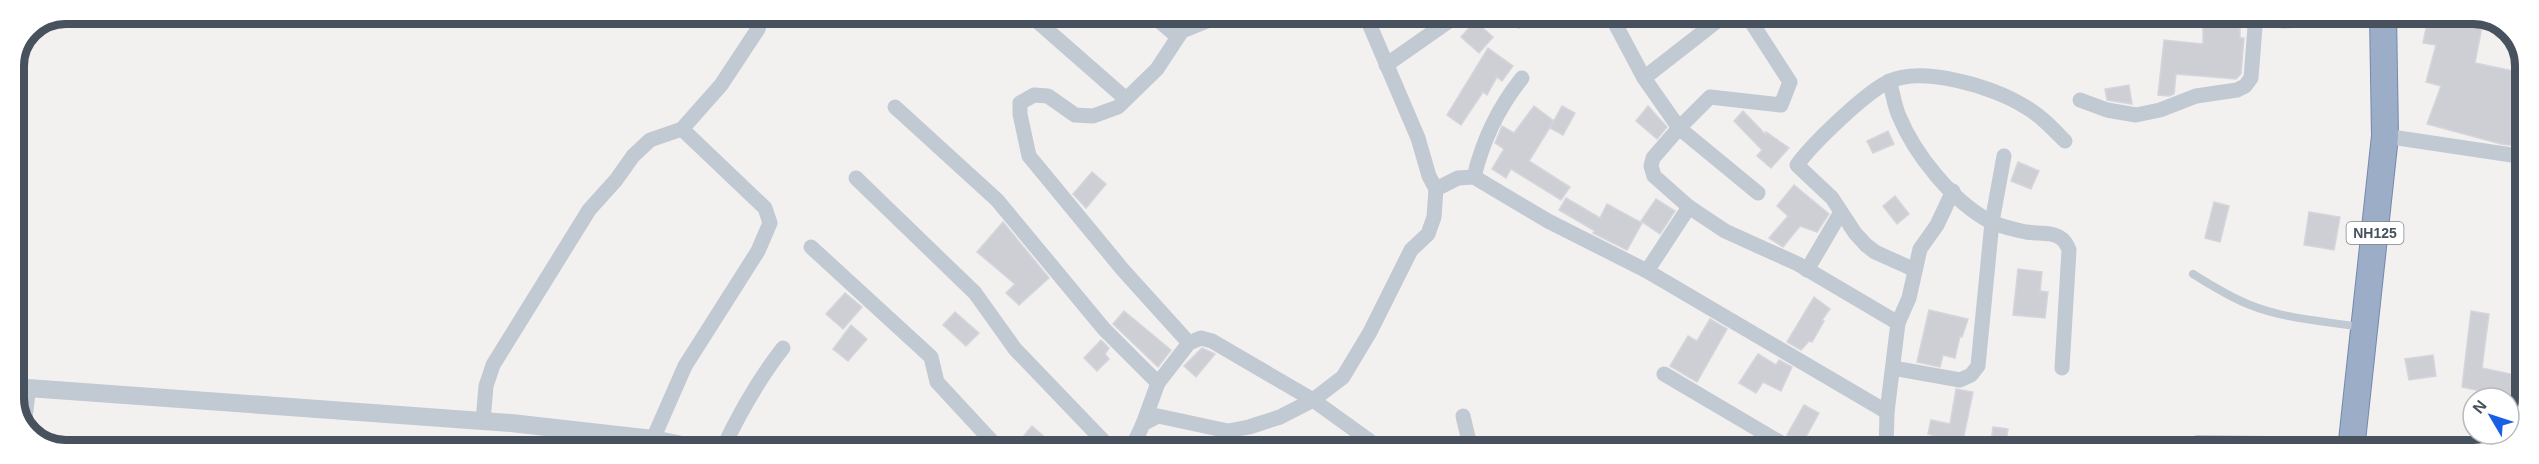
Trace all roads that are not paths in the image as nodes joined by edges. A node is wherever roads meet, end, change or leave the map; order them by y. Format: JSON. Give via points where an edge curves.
{"nodes":[{"id":1,"x":760,"y":24,"type":"edge"},
{"id":2,"x":1040,"y":24,"type":"edge"},
{"id":3,"x":1163,"y":24,"type":"edge"},
{"id":4,"x":1199,"y":24,"type":"edge"},
{"id":5,"x":1369,"y":24,"type":"edge"},
{"id":6,"x":1445,"y":24,"type":"edge"},
{"id":7,"x":1615,"y":24,"type":"edge"},
{"id":8,"x":1713,"y":24,"type":"edge"},
{"id":9,"x":1753,"y":24,"type":"edge"},
{"id":10,"x":2255,"y":24,"type":"edge"},
{"id":11,"x":2383,"y":24,"type":"edge"},
{"id":12,"x":1178,"y":37,"type":"junction"},
{"id":13,"x":1386,"y":65,"type":"junction"},
{"id":14,"x":1522,"y":78,"type":"dead end"},
{"id":15,"x":1644,"y":78,"type":"junction"},
{"id":16,"x":1889,"y":81,"type":"junction"},
{"id":17,"x":1126,"y":99,"type":"junction"},
{"id":18,"x":2080,"y":100,"type":"dead end"},
{"id":19,"x":895,"y":107,"type":"dead end"},
{"id":20,"x":1679,"y":128,"type":"junction"},
{"id":21,"x":682,"y":129,"type":"junction"},
{"id":22,"x":2385,"y":136,"type":"junction"},
{"id":23,"x":2065,"y":141,"type":"dead end"},
{"id":24,"x":2004,"y":156,"type":"dead end"},
{"id":25,"x":2515,"y":156,"type":"edge"},
{"id":26,"x":1474,"y":177,"type":"junction"},
{"id":27,"x":856,"y":178,"type":"dead end"},
{"id":28,"x":1436,"y":189,"type":"junction"},
{"id":29,"x":1953,"y":191,"type":"junction"},
{"id":30,"x":1758,"y":193,"type":"dead end"},
{"id":31,"x":1689,"y":207,"type":"junction"},
{"id":32,"x":1841,"y":212,"type":"junction"},
{"id":33,"x":1992,"y":222,"type":"junction"},
{"id":34,"x":811,"y":247,"type":"dead end"},
{"id":35,"x":1807,"y":270,"type":"junction"},
{"id":36,"x":1915,"y":270,"type":"junction"},
{"id":37,"x":1647,"y":271,"type":"junction"},
{"id":38,"x":2193,"y":274,"type":"dead end"},
{"id":39,"x":1898,"y":323,"type":"junction"},
{"id":40,"x":2365,"y":328,"type":"junction"},
{"id":41,"x":1189,"y":343,"type":"junction"},
{"id":42,"x":783,"y":348,"type":"dead end"},
{"id":43,"x":1893,"y":368,"type":"junction"},
{"id":44,"x":2062,"y":368,"type":"dead end"},
{"id":45,"x":1664,"y":374,"type":"dead end"},
{"id":46,"x":1158,"y":383,"type":"junction"},
{"id":47,"x":24,"y":388,"type":"edge"},
{"id":48,"x":32,"y":389,"type":"junction"},
{"id":49,"x":1313,"y":400,"type":"junction"},
{"id":50,"x":1887,"y":412,"type":"junction"},
{"id":51,"x":28,"y":414,"type":"edge"},
{"id":52,"x":1464,"y":416,"type":"dead end"},
{"id":53,"x":483,"y":421,"type":"junction"},
{"id":54,"x":1143,"y":424,"type":"junction"},
{"id":55,"x":653,"y":439,"type":"junction"},
{"id":56,"x":2197,"y":439,"type":"dead end"},
{"id":57,"x":658,"y":440,"type":"edge"},
{"id":58,"x":727,"y":440,"type":"edge"},
{"id":59,"x":991,"y":440,"type":"edge"},
{"id":60,"x":1102,"y":440,"type":"edge"},
{"id":61,"x":1136,"y":440,"type":"edge"},
{"id":62,"x":1369,"y":440,"type":"edge"},
{"id":63,"x":1469,"y":440,"type":"edge"},
{"id":64,"x":1776,"y":440,"type":"edge"},
{"id":65,"x":1886,"y":440,"type":"edge"},
{"id":66,"x":2219,"y":440,"type":"edge"},
{"id":67,"x":2353,"y":440,"type":"edge"}],
"edges":[{"from":1,"to":21,"type":"street","via":[[721,85]]},
{"from":2,"to":17,"type":"street"},
{"from":3,"to":12,"type":"street"},
{"from":4,"to":12,"type":"street","via":[[1182,31]]},
{"from":5,"to":13,"type":"street"},
{"from":6,"to":13,"type":"street"},
{"from":7,"to":15,"type":"street"},
{"from":8,"to":15,"type":"street"},
{"from":9,"to":20,"type":"street","via":[[1790,81],[1781,105],[1710,97]]},
{"from":10,"to":18,"type":"street","via":[[2251,78],[2237,90],[2196,96],[2136,115]]},
{"from":11,"to":22,"type":"highway","number":"NH125"},
{"from":12,"to":17,"type":"street","via":[[1157,69]]},
{"from":13,"to":28,"type":"street"},
{"from":14,"to":26,"type":"street","via":[[1490,125]]},
{"from":15,"to":20,"type":"street"},
{"from":16,"to":23,"type":"street","via":[[1917,75],[1938,77],[2001,94],[2041,117]]},
{"from":16,"to":29,"type":"street","via":[[1898,114],[1912,143]]},
{"from":16,"to":32,"type":"street","via":[[1841,120],[1797,165]]},
{"from":17,"to":41,"type":"street","via":[[1093,116],[1075,115],[1048,96],[1035,95],[1020,103],[1029,156]]},
{"from":19,"to":46,"type":"street","via":[[997,201],[1104,328]]},
{"from":20,"to":30,"type":"street"},
{"from":20,"to":31,"type":"street","via":[[1653,158],[1651,166],[1654,176]]},
{"from":21,"to":53,"type":"street","via":[[650,140],[589,210],[493,365],[486,386]]},
{"from":21,"to":55,"type":"street","via":[[765,208],[771,223],[758,251],[686,366]]},
{"from":22,"to":25,"type":"street"},
{"from":22,"to":40,"type":"highway","number":"NH125"},
{"from":24,"to":33,"type":"street"},
{"from":26,"to":28,"type":"street","via":[[1458,178]]},
{"from":26,"to":37,"type":"street","via":[[1548,221]]},
{"from":27,"to":60,"type":"street","via":[[975,292],[1015,349]]},
{"from":28,"to":49,"type":"street","via":[[1428,234],[1411,250],[1370,332],[1342,377]]},
{"from":29,"to":33,"type":"street"},
{"from":29,"to":36,"type":"street","via":[[1920,249]]},
{"from":31,"to":35,"type":"street","via":[[1725,231]]},
{"from":31,"to":37,"type":"street"},
{"from":32,"to":35,"type":"street"},
{"from":32,"to":36,"type":"street","via":[[1875,252]]},
{"from":33,"to":43,"type":"street","via":[[1978,366],[1960,380]]},
{"from":33,"to":44,"type":"street","via":[[2026,232],[2051,234],[2066,242],[2069,250]]},
{"from":34,"to":59,"type":"street","via":[[931,357],[937,382]]},
{"from":35,"to":39,"type":"street"},
{"from":36,"to":39,"type":"street"},
{"from":37,"to":50,"type":"street"},
{"from":38,"to":40,"type":"lane","via":[[2223,293],[2277,314]]},
{"from":39,"to":43,"type":"street"},
{"from":40,"to":67,"type":"highway","number":"NH125"},
{"from":41,"to":46,"type":"street"},
{"from":41,"to":49,"type":"street","via":[[1201,338],[1212,341]]},
{"from":42,"to":58,"type":"street","via":[[766,369]]},
{"from":43,"to":50,"type":"street"},
{"from":45,"to":64,"type":"street"},
{"from":46,"to":54,"type":"street"},
{"from":47,"to":48,"type":"street"},
{"from":48,"to":51,"type":"lane"},
{"from":48,"to":53,"type":"street"},
{"from":49,"to":54,"type":"street","via":[[1280,417],[1228,431],[1158,416]]},
{"from":49,"to":62,"type":"street"},
{"from":50,"to":65,"type":"street"},
{"from":52,"to":63,"type":"street"},
{"from":53,"to":55,"type":"street"},
{"from":54,"to":61,"type":"street"},
{"from":55,"to":57,"type":"street"},
{"from":56,"to":66,"type":"lane"}]}
